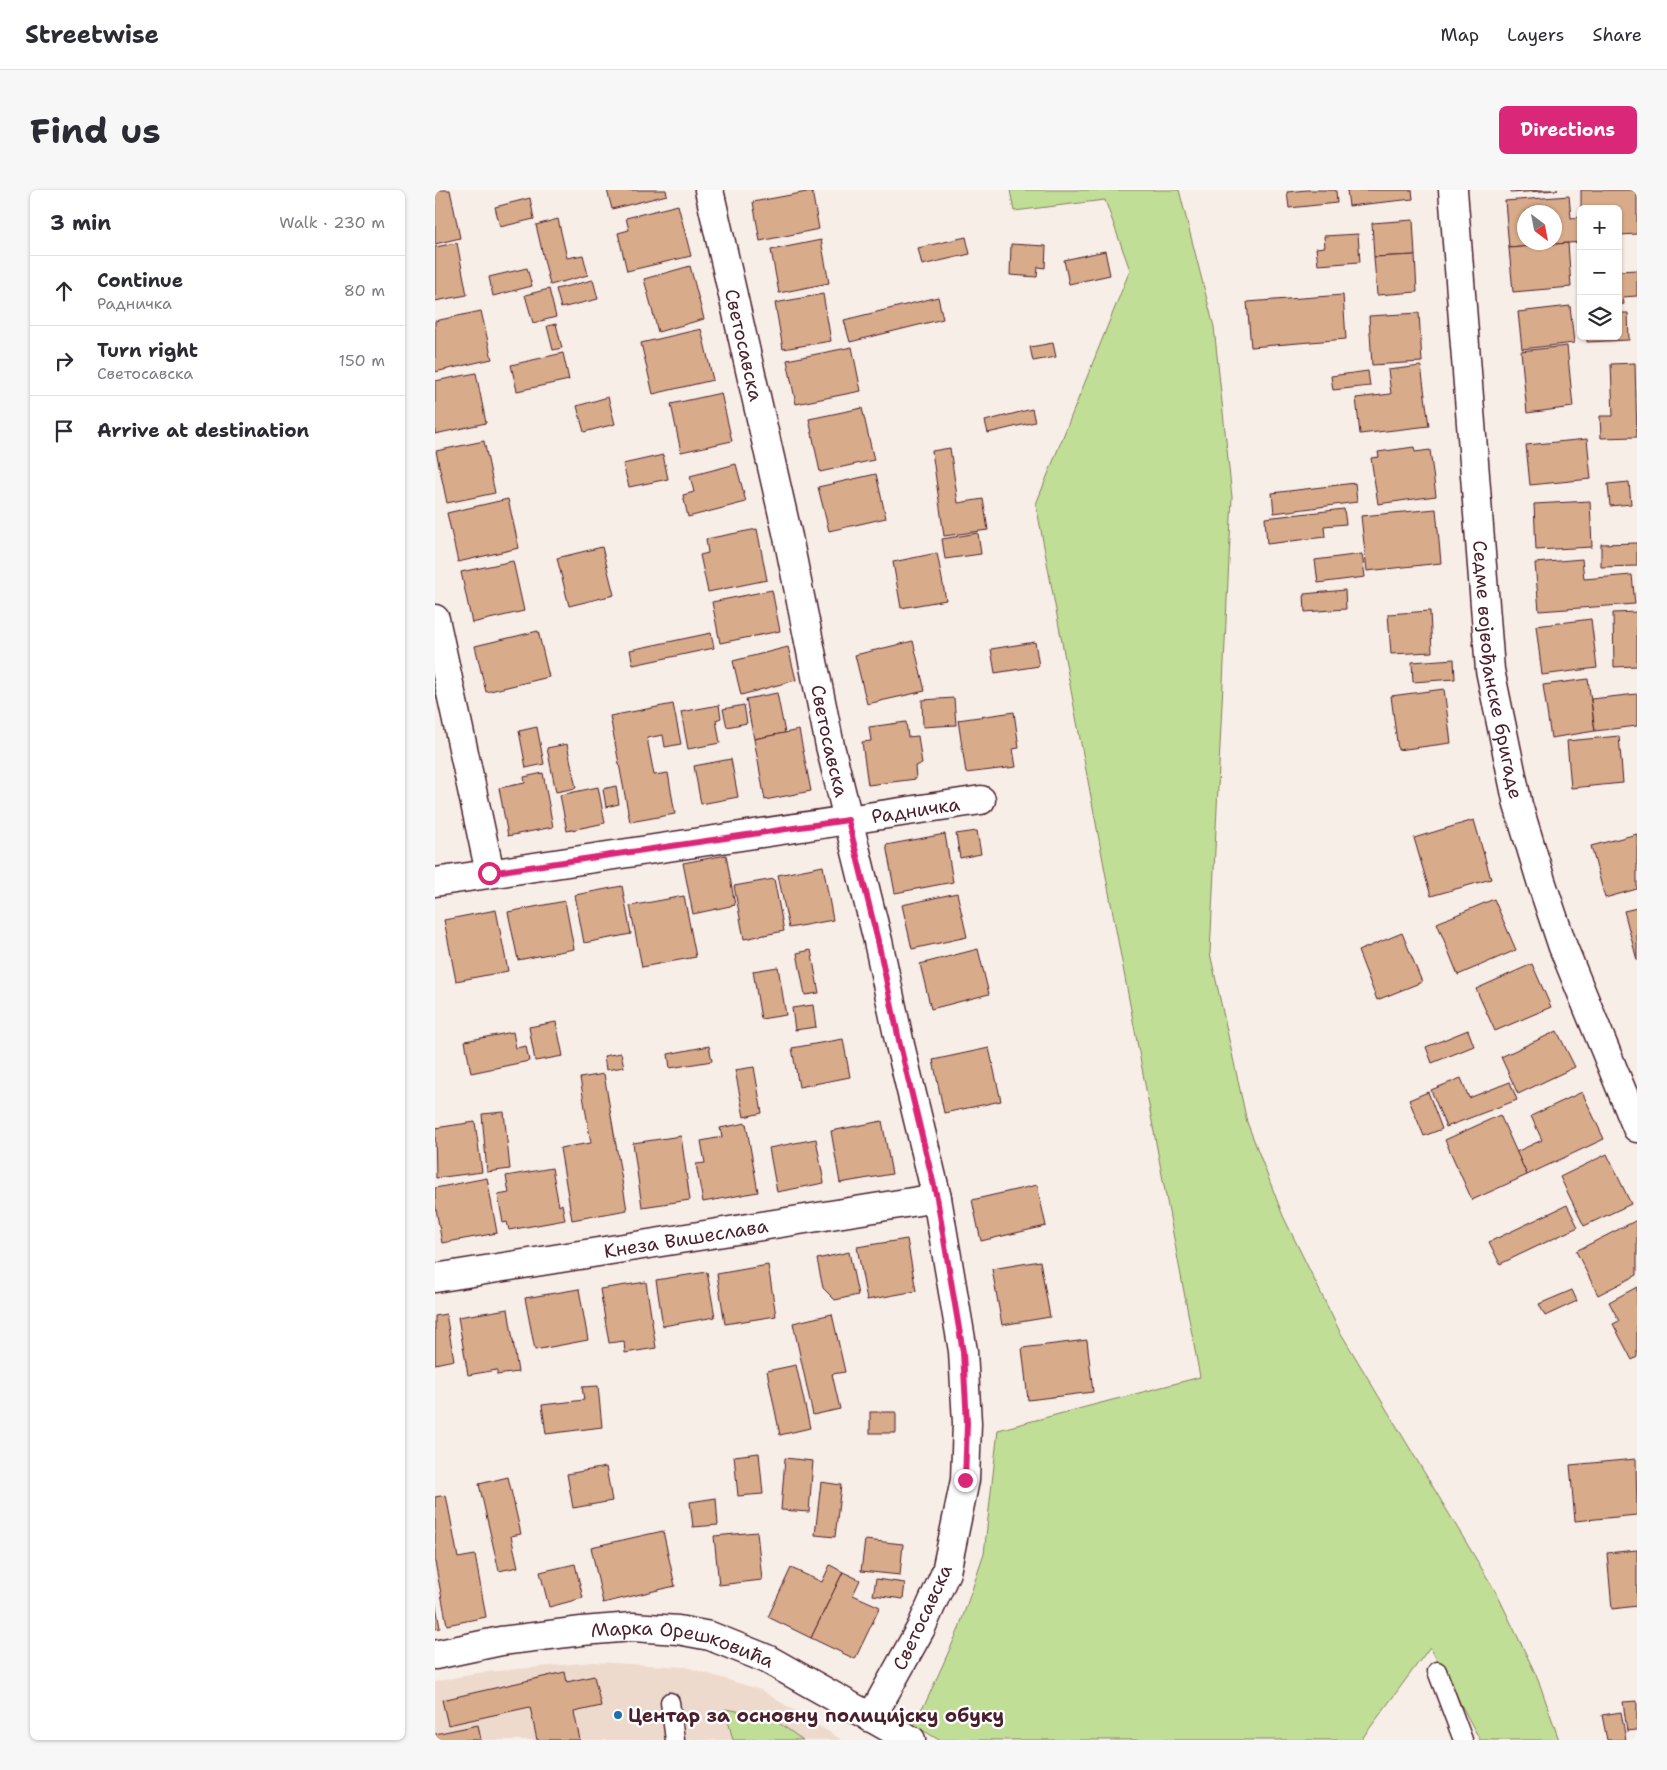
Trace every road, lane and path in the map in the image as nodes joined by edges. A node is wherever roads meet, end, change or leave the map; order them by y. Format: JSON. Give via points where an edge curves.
{"nodes":[{"id":1,"x":709,"y":190,"type":"edge"},
{"id":2,"x":1453,"y":190,"type":"edge"},
{"id":3,"x":435,"y":619,"type":"edge"},
{"id":4,"x":981,"y":800,"type":"dead end"},
{"id":5,"x":848,"y":820,"type":"junction"},
{"id":6,"x":489,"y":873,"type":"junction"},
{"id":7,"x":435,"y":882,"type":"edge"},
{"id":8,"x":1637,"y":1128,"type":"edge"},
{"id":9,"x":937,"y":1198,"type":"junction"},
{"id":10,"x":435,"y":1278,"type":"edge"},
{"id":11,"x":435,"y":1655,"type":"edge"},
{"id":12,"x":1437,"y":1671,"type":"dead end"},
{"id":13,"x":670,"y":1702,"type":"dead end"},
{"id":14,"x":871,"y":1718,"type":"junction"},
{"id":15,"x":675,"y":1740,"type":"edge"},
{"id":16,"x":911,"y":1740,"type":"edge"},
{"id":17,"x":1463,"y":1740,"type":"edge"}],
"edges":[{"from":1,"to":5,"type":"street","name":"Светосавска"},
{"from":2,"to":8,"type":"street","name":"Седме војвођанске бригаде","via":[[1492,680],[1518,805],[1542,884],[1563,947]]},
{"from":3,"to":6,"type":"street"},
{"from":4,"to":5,"type":"street","name":"Радничка"},
{"from":5,"to":6,"type":"street","name":"Радничка"},
{"from":5,"to":9,"type":"street","name":"Светосавска"},
{"from":6,"to":7,"type":"street","name":"Радничка"},
{"from":9,"to":10,"type":"street","name":"Кнеза Вишеслава"},
{"from":9,"to":14,"type":"street","name":"Светосавска","via":[[963,1352],[967,1423],[965,1480],[946,1572],[921,1628]]},
{"from":11,"to":14,"type":"street","name":"Марка Орешковића","via":[[501,1641],[582,1631],[633,1627],[678,1630],[710,1636],[767,1659]]},
{"from":12,"to":17,"type":"lane"},
{"from":13,"to":15,"type":"lane"},
{"from":14,"to":16,"type":"street","name":"Марка Орешковића"}]}
